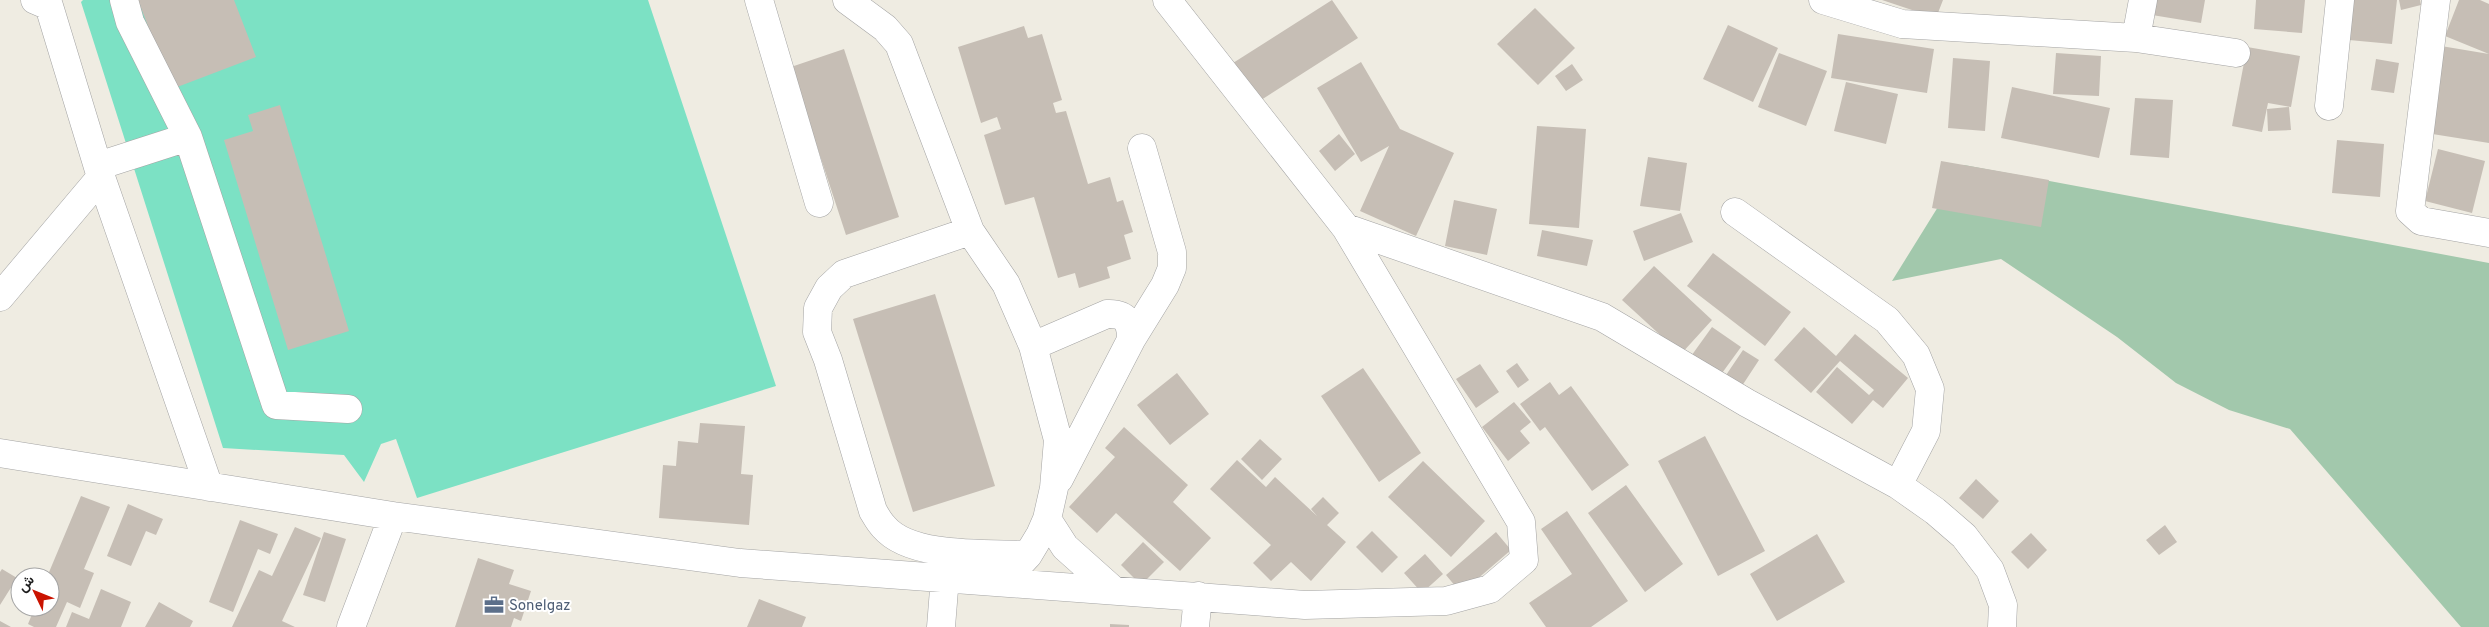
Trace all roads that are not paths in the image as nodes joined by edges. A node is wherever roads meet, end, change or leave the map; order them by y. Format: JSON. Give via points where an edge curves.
{"nodes":[{"id":1,"x":35,"y":0,"type":"edge"},
{"id":2,"x":124,"y":0,"type":"edge"},
{"id":3,"x":759,"y":0,"type":"edge"},
{"id":4,"x":847,"y":0,"type":"edge"},
{"id":5,"x":1166,"y":0,"type":"edge"},
{"id":6,"x":1823,"y":0,"type":"edge"},
{"id":7,"x":2143,"y":0,"type":"edge"},
{"id":8,"x":2340,"y":0,"type":"edge"},
{"id":9,"x":2436,"y":0,"type":"edge"},
{"id":10,"x":2136,"y":38,"type":"junction"},
{"id":11,"x":2236,"y":53,"type":"dead end"},
{"id":12,"x":2329,"y":106,"type":"dead end"},
{"id":13,"x":188,"y":137,"type":"junction"},
{"id":14,"x":1142,"y":148,"type":"dead end"},
{"id":15,"x":100,"y":171,"type":"junction"},
{"id":16,"x":819,"y":203,"type":"dead end"},
{"id":17,"x":1735,"y":212,"type":"dead end"},
{"id":18,"x":1346,"y":228,"type":"junction"},
{"id":19,"x":970,"y":231,"type":"junction"},
{"id":20,"x":2489,"y":233,"type":"edge"},
{"id":21,"x":0,"y":297,"type":"edge"},
{"id":22,"x":1131,"y":340,"type":"junction"},
{"id":23,"x":1033,"y":346,"type":"junction"},
{"id":24,"x":348,"y":409,"type":"dead end"},
{"id":25,"x":0,"y":453,"type":"edge"},
{"id":26,"x":1898,"y":486,"type":"junction"},
{"id":27,"x":209,"y":487,"type":"junction"},
{"id":28,"x":1054,"y":488,"type":"junction"},
{"id":29,"x":393,"y":516,"type":"junction"},
{"id":30,"x":1047,"y":519,"type":"junction"},
{"id":31,"x":1028,"y":555,"type":"junction"},
{"id":32,"x":945,"y":576,"type":"junction"},
{"id":33,"x":996,"y":580,"type":"junction"},
{"id":34,"x":1112,"y":589,"type":"junction"},
{"id":35,"x":1198,"y":596,"type":"junction"},
{"id":36,"x":351,"y":627,"type":"edge"},
{"id":37,"x":941,"y":627,"type":"edge"},
{"id":38,"x":1195,"y":627,"type":"edge"},
{"id":39,"x":2002,"y":627,"type":"edge"}],
"edges":[{"from":1,"to":15,"type":"street","via":[[49,6]]},
{"from":2,"to":13,"type":"street","via":[[130,22]]},
{"from":3,"to":16,"type":"street"},
{"from":4,"to":19,"type":"street","via":[[885,28],[899,44]]},
{"from":5,"to":18,"type":"street"},
{"from":6,"to":10,"type":"street","via":[[1902,24]]},
{"from":7,"to":10,"type":"street"},
{"from":8,"to":12,"type":"street"},
{"from":9,"to":20,"type":"street","via":[[2410,211],[2421,222]]},
{"from":10,"to":11,"type":"street"},
{"from":13,"to":15,"type":"street"},
{"from":13,"to":24,"type":"street","via":[[276,405]]},
{"from":14,"to":22,"type":"street","via":[[1172,252],[1172,268]]},
{"from":15,"to":21,"type":"street"},
{"from":15,"to":27,"type":"street"},
{"from":17,"to":26,"type":"street","via":[[1887,320],[1916,355],[1930,389],[1926,430]]},
{"from":18,"to":26,"type":"street","via":[[1602,317],[1747,403]]},
{"from":18,"to":35,"type":"street","via":[[1521,522],[1524,560],[1490,589],[1446,601],[1305,605]]},
{"from":19,"to":23,"type":"street","via":[[1006,284]]},
{"from":19,"to":31,"type":"street","via":[[844,274],[830,288],[818,308],[817,332],[873,511],[884,528],[903,542],[927,550]]},
{"from":22,"to":23,"type":"street","via":[[1131,326],[1118,313],[1107,314]]},
{"from":22,"to":28,"type":"street"},
{"from":23,"to":28,"type":"street","via":[[1058,440]]},
{"from":25,"to":27,"type":"street"},
{"from":26,"to":39,"type":"street","via":[[1964,536],[1990,570],[2004,604]]},
{"from":27,"to":29,"type":"street"},
{"from":28,"to":30,"type":"street"},
{"from":29,"to":32,"type":"street","via":[[740,563]]},
{"from":29,"to":36,"type":"street"},
{"from":30,"to":31,"type":"street"},
{"from":30,"to":34,"type":"street","via":[[1065,547]]},
{"from":31,"to":33,"type":"street","via":[[1014,570]]},
{"from":32,"to":33,"type":"street"},
{"from":32,"to":37,"type":"street"},
{"from":33,"to":34,"type":"street"},
{"from":34,"to":35,"type":"street"},
{"from":35,"to":38,"type":"street"}]}
